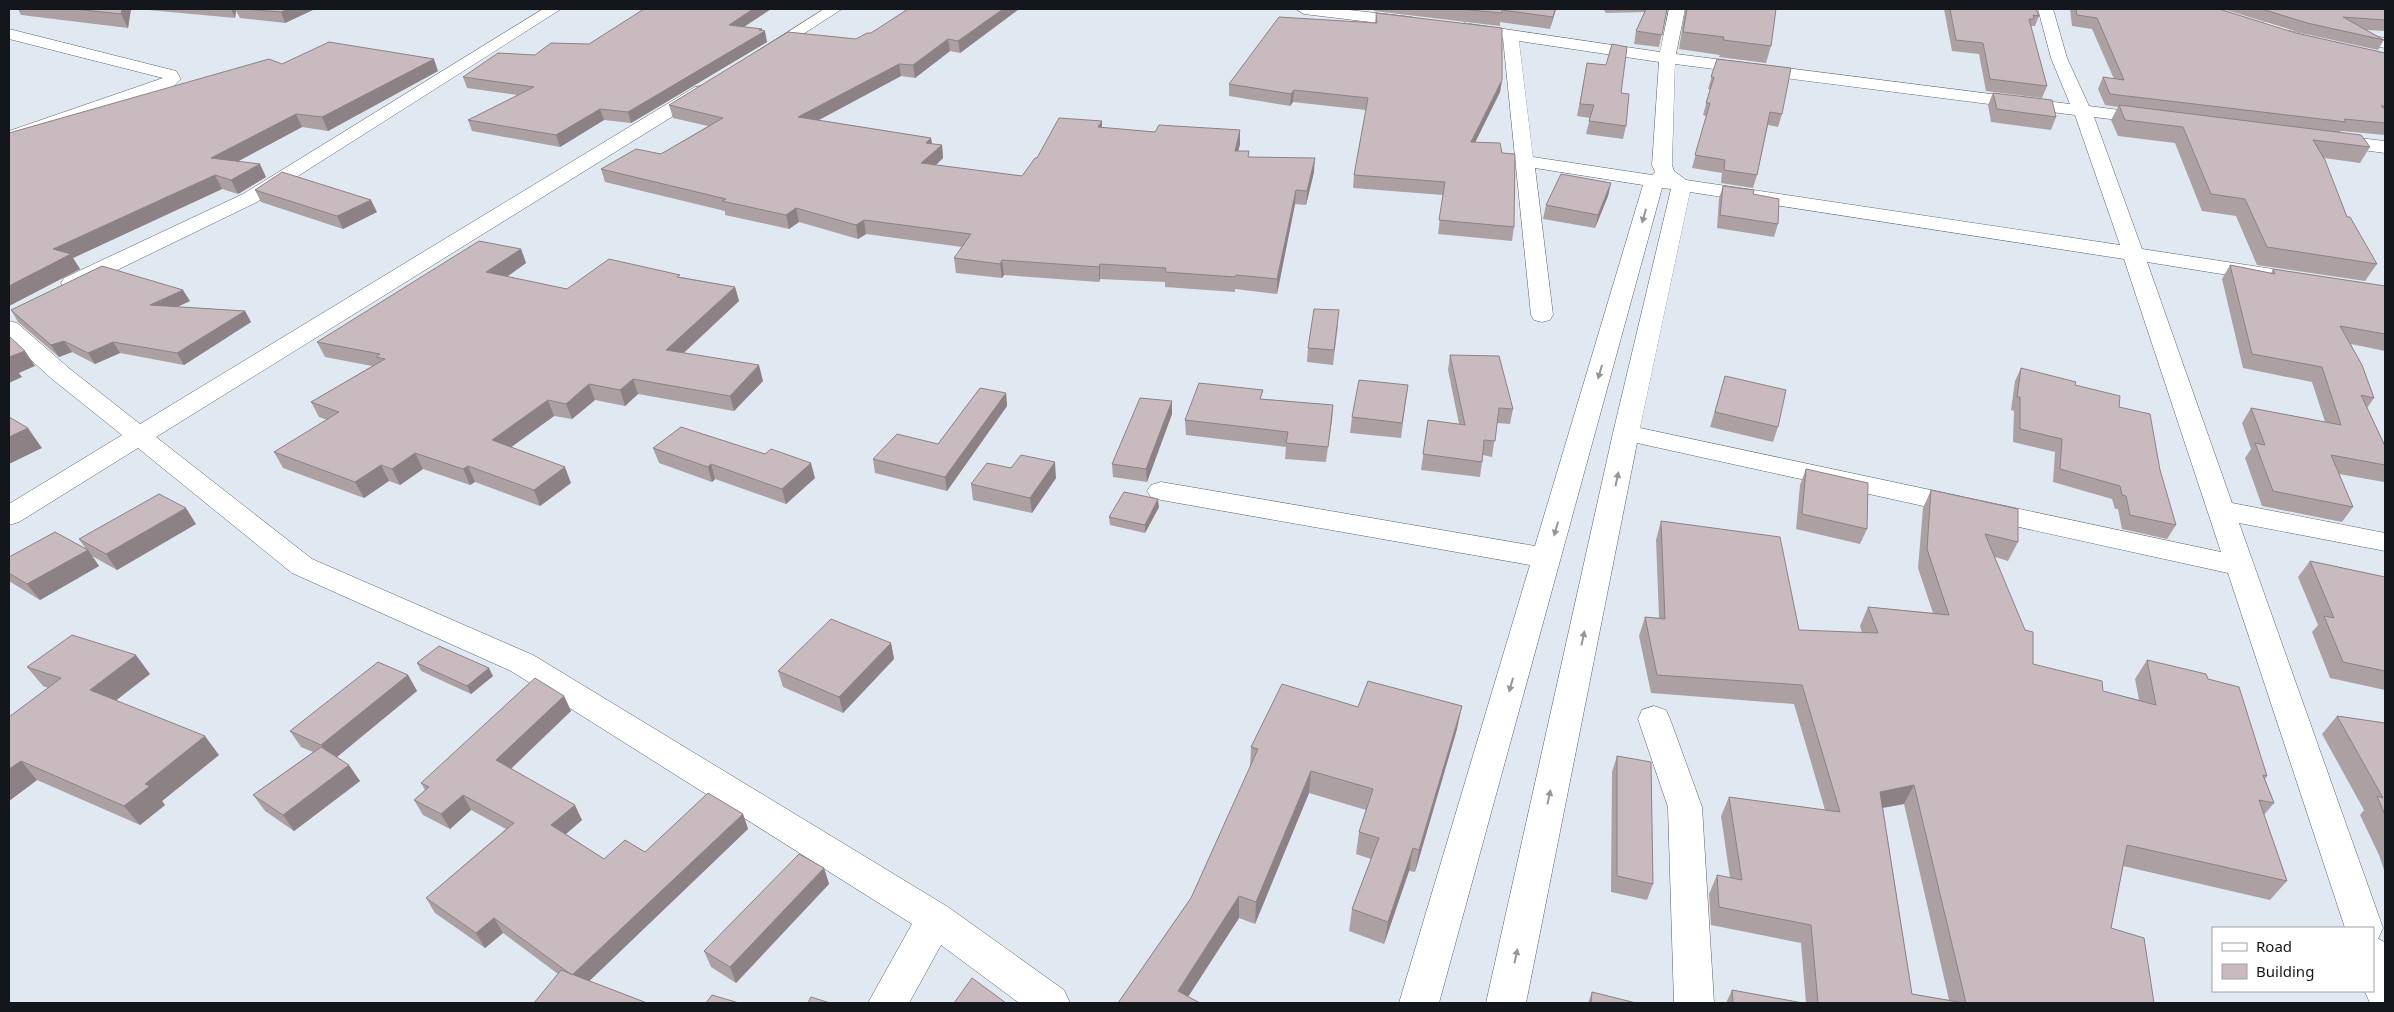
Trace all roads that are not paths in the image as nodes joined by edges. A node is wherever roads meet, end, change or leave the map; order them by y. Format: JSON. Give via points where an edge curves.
{"nodes":[{"id":1,"x":553,"y":9,"type":"edge"},
{"id":2,"x":834,"y":9,"type":"edge"},
{"id":3,"x":1304,"y":9,"type":"edge"},
{"id":4,"x":1677,"y":9,"type":"edge"},
{"id":5,"x":2046,"y":9,"type":"edge"},
{"id":6,"x":1408,"y":15,"type":"edge"},
{"id":7,"x":2269,"y":20,"type":"edge"},
{"id":8,"x":2246,"y":22,"type":"edge"},
{"id":9,"x":1427,"y":24,"type":"edge"},
{"id":10,"x":1446,"y":26,"type":"edge"},
{"id":11,"x":9,"y":34,"type":"edge"},
{"id":12,"x":1510,"y":34,"type":"junction"},
{"id":13,"x":2385,"y":43,"type":"edge"},
{"id":14,"x":1667,"y":58,"type":"junction"},
{"id":15,"x":2385,"y":58,"type":"edge"},
{"id":16,"x":750,"y":61,"type":"edge"},
{"id":17,"x":716,"y":82,"type":"edge"},
{"id":18,"x":2082,"y":110,"type":"junction"},
{"id":19,"x":2170,"y":121,"type":"edge"},
{"id":20,"x":9,"y":137,"type":"edge"},
{"id":21,"x":2317,"y":139,"type":"edge"},
{"id":22,"x":2385,"y":147,"type":"edge"},
{"id":23,"x":1524,"y":161,"type":"junction"},
{"id":24,"x":1667,"y":181,"type":"junction"},
{"id":25,"x":2133,"y":253,"type":"junction"},
{"id":26,"x":2288,"y":278,"type":"edge"},
{"id":27,"x":53,"y":294,"type":"edge"},
{"id":28,"x":1542,"y":315,"type":"dead end"},
{"id":29,"x":11,"y":322,"type":"edge"},
{"id":30,"x":1626,"y":433,"type":"junction"},
{"id":31,"x":140,"y":436,"type":"junction"},
{"id":32,"x":1161,"y":491,"type":"dead end"},
{"id":33,"x":2221,"y":510,"type":"junction"},
{"id":34,"x":9,"y":516,"type":"edge"},
{"id":35,"x":2385,"y":542,"type":"edge"},
{"id":36,"x":1547,"y":558,"type":"junction"},
{"id":37,"x":2240,"y":566,"type":"junction"},
{"id":38,"x":1654,"y":719,"type":"dead end"},
{"id":39,"x":935,"y":919,"type":"junction"},
{"id":40,"x":2364,"y":927,"type":"edge"},
{"id":41,"x":2374,"y":958,"type":"edge"},
{"id":42,"x":2385,"y":992,"type":"edge"},
{"id":43,"x":888,"y":1003,"type":"edge"},
{"id":44,"x":1050,"y":1003,"type":"edge"},
{"id":45,"x":1419,"y":1003,"type":"edge"},
{"id":46,"x":1506,"y":1003,"type":"edge"},
{"id":47,"x":1694,"y":1003,"type":"edge"}],
"edges":[{"from":1,"to":27,"type":"street","via":[[250,198]]},
{"from":2,"to":16,"type":"street"},
{"from":3,"to":6,"type":"street"},
{"from":4,"to":14,"type":"street"},
{"from":5,"to":18,"type":"street","via":[[2059,58]]},
{"from":6,"to":9,"type":"street"},
{"from":7,"to":8,"type":"street"},
{"from":7,"to":13,"type":"street"},
{"from":7,"to":15,"type":"street","via":[[2297,39]]},
{"from":10,"to":12,"type":"street"},
{"from":11,"to":20,"type":"street","via":[[170,75],[173,79]]},
{"from":12,"to":14,"type":"street"},
{"from":12,"to":23,"type":"street"},
{"from":14,"to":18,"type":"street"},
{"from":14,"to":24,"type":"street","via":[[1662,165]]},
{"from":17,"to":31,"type":"street"},
{"from":18,"to":19,"type":"street"},
{"from":18,"to":25,"type":"street"},
{"from":21,"to":22,"type":"street"},
{"from":23,"to":24,"type":"street"},
{"from":23,"to":28,"type":"street"},
{"from":24,"to":25,"type":"street"},
{"from":24,"to":30,"type":"street"},
{"from":24,"to":36,"type":"street","one_way":true},
{"from":25,"to":26,"type":"street"},
{"from":25,"to":33,"type":"street"},
{"from":29,"to":31,"type":"street","via":[[60,374]]},
{"from":30,"to":37,"type":"street"},
{"from":46,"to":30,"type":"street","one_way":true},
{"from":31,"to":34,"type":"street"},
{"from":31,"to":39,"type":"street","via":[[302,566],[522,663]]},
{"from":32,"to":36,"type":"street"},
{"from":33,"to":35,"type":"street"},
{"from":33,"to":37,"type":"street"},
{"from":36,"to":45,"type":"street","one_way":true},
{"from":37,"to":40,"type":"street"},
{"from":38,"to":47,"type":"street","via":[[1685,807]]},
{"from":39,"to":43,"type":"street"},
{"from":39,"to":44,"type":"street"},
{"from":41,"to":42,"type":"street"}]}
